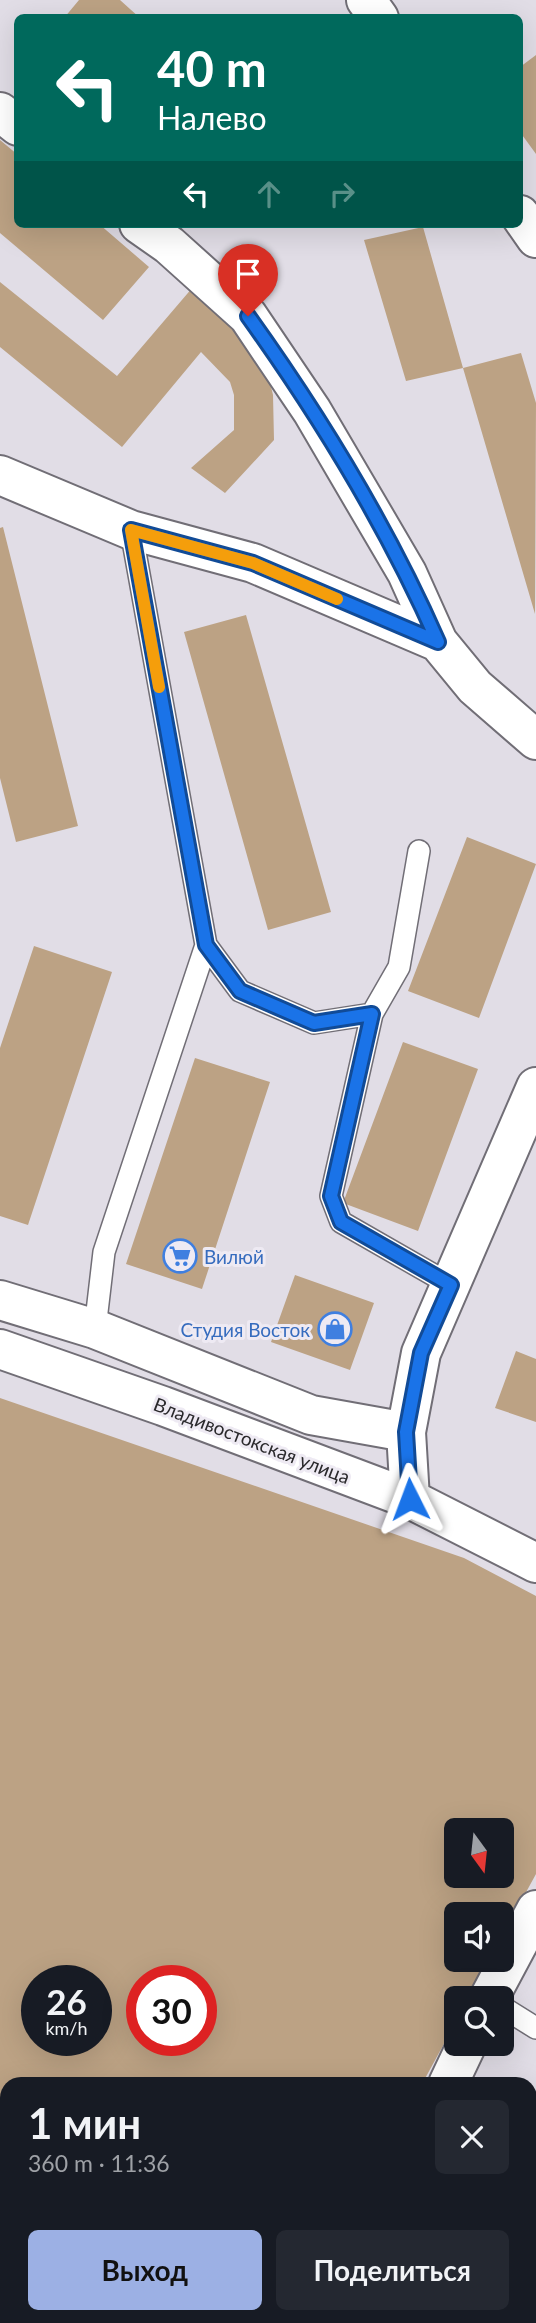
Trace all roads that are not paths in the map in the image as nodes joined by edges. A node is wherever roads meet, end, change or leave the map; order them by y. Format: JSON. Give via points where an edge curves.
{"nodes":[{"id":1,"x":0,"y":112,"type":"edge"},
{"id":2,"x":14,"y":123,"type":"edge"},
{"id":3,"x":523,"y":219,"type":"edge"},
{"id":4,"x":145,"y":228,"type":"edge"},
{"id":5,"x":536,"y":238,"type":"edge"},
{"id":6,"x":0,"y":474,"type":"edge"},
{"id":7,"x":131,"y":530,"type":"junction"},
{"id":8,"x":438,"y":642,"type":"junction"},
{"id":9,"x":536,"y":740,"type":"edge"},
{"id":10,"x":419,"y":851,"type":"dead end"},
{"id":11,"x":206,"y":945,"type":"junction"},
{"id":12,"x":372,"y":1014,"type":"junction"},
{"id":13,"x":536,"y":1087,"type":"edge"},
{"id":14,"x":451,"y":1285,"type":"junction"},
{"id":15,"x":0,"y":1300,"type":"edge"},
{"id":16,"x":95,"y":1329,"type":"junction"},
{"id":17,"x":0,"y":1349,"type":"edge"},
{"id":18,"x":406,"y":1432,"type":"junction"},
{"id":19,"x":410,"y":1499,"type":"junction"},
{"id":20,"x":536,"y":1563,"type":"edge"},
{"id":21,"x":536,"y":1910,"type":"edge"},
{"id":22,"x":495,"y":1986,"type":"edge"},
{"id":23,"x":514,"y":2014,"type":"edge"},
{"id":24,"x":536,"y":2028,"type":"edge"},
{"id":25,"x":461,"y":2056,"type":"edge"},
{"id":26,"x":451,"y":2077,"type":"edge"}],
"edges":[{"from":1,"to":2,"type":"street"},
{"from":3,"to":5,"type":"street"},
{"from":4,"to":8,"type":"street","via":[[222,291],[271,348],[407,573]]},
{"from":6,"to":7,"type":"street"},
{"from":7,"to":8,"type":"street","via":[[253,563]]},
{"from":7,"to":11,"type":"lane"},
{"from":8,"to":9,"type":"street","via":[[475,687]]},
{"from":10,"to":12,"type":"lane","via":[[399,967]]},
{"from":11,"to":12,"type":"lane","via":[[240,991],[314,1023]]},
{"from":11,"to":16,"type":"lane","via":[[104,1252]]},
{"from":12,"to":14,"type":"lane","via":[[331,1196],[341,1222]]},
{"from":13,"to":14,"type":"street"},
{"from":14,"to":18,"type":"street","via":[[421,1353]]},
{"from":15,"to":16,"type":"street"},
{"from":16,"to":18,"type":"street","via":[[311,1415]]},
{"from":17,"to":19,"type":"street","name":"Владивостокская улица"},
{"from":18,"to":19,"type":"street"},
{"from":19,"to":20,"type":"street","name":"Владивостокская улица"},
{"from":21,"to":22,"type":"street"},
{"from":23,"to":24,"type":"lane"},
{"from":25,"to":26,"type":"street"}]}
